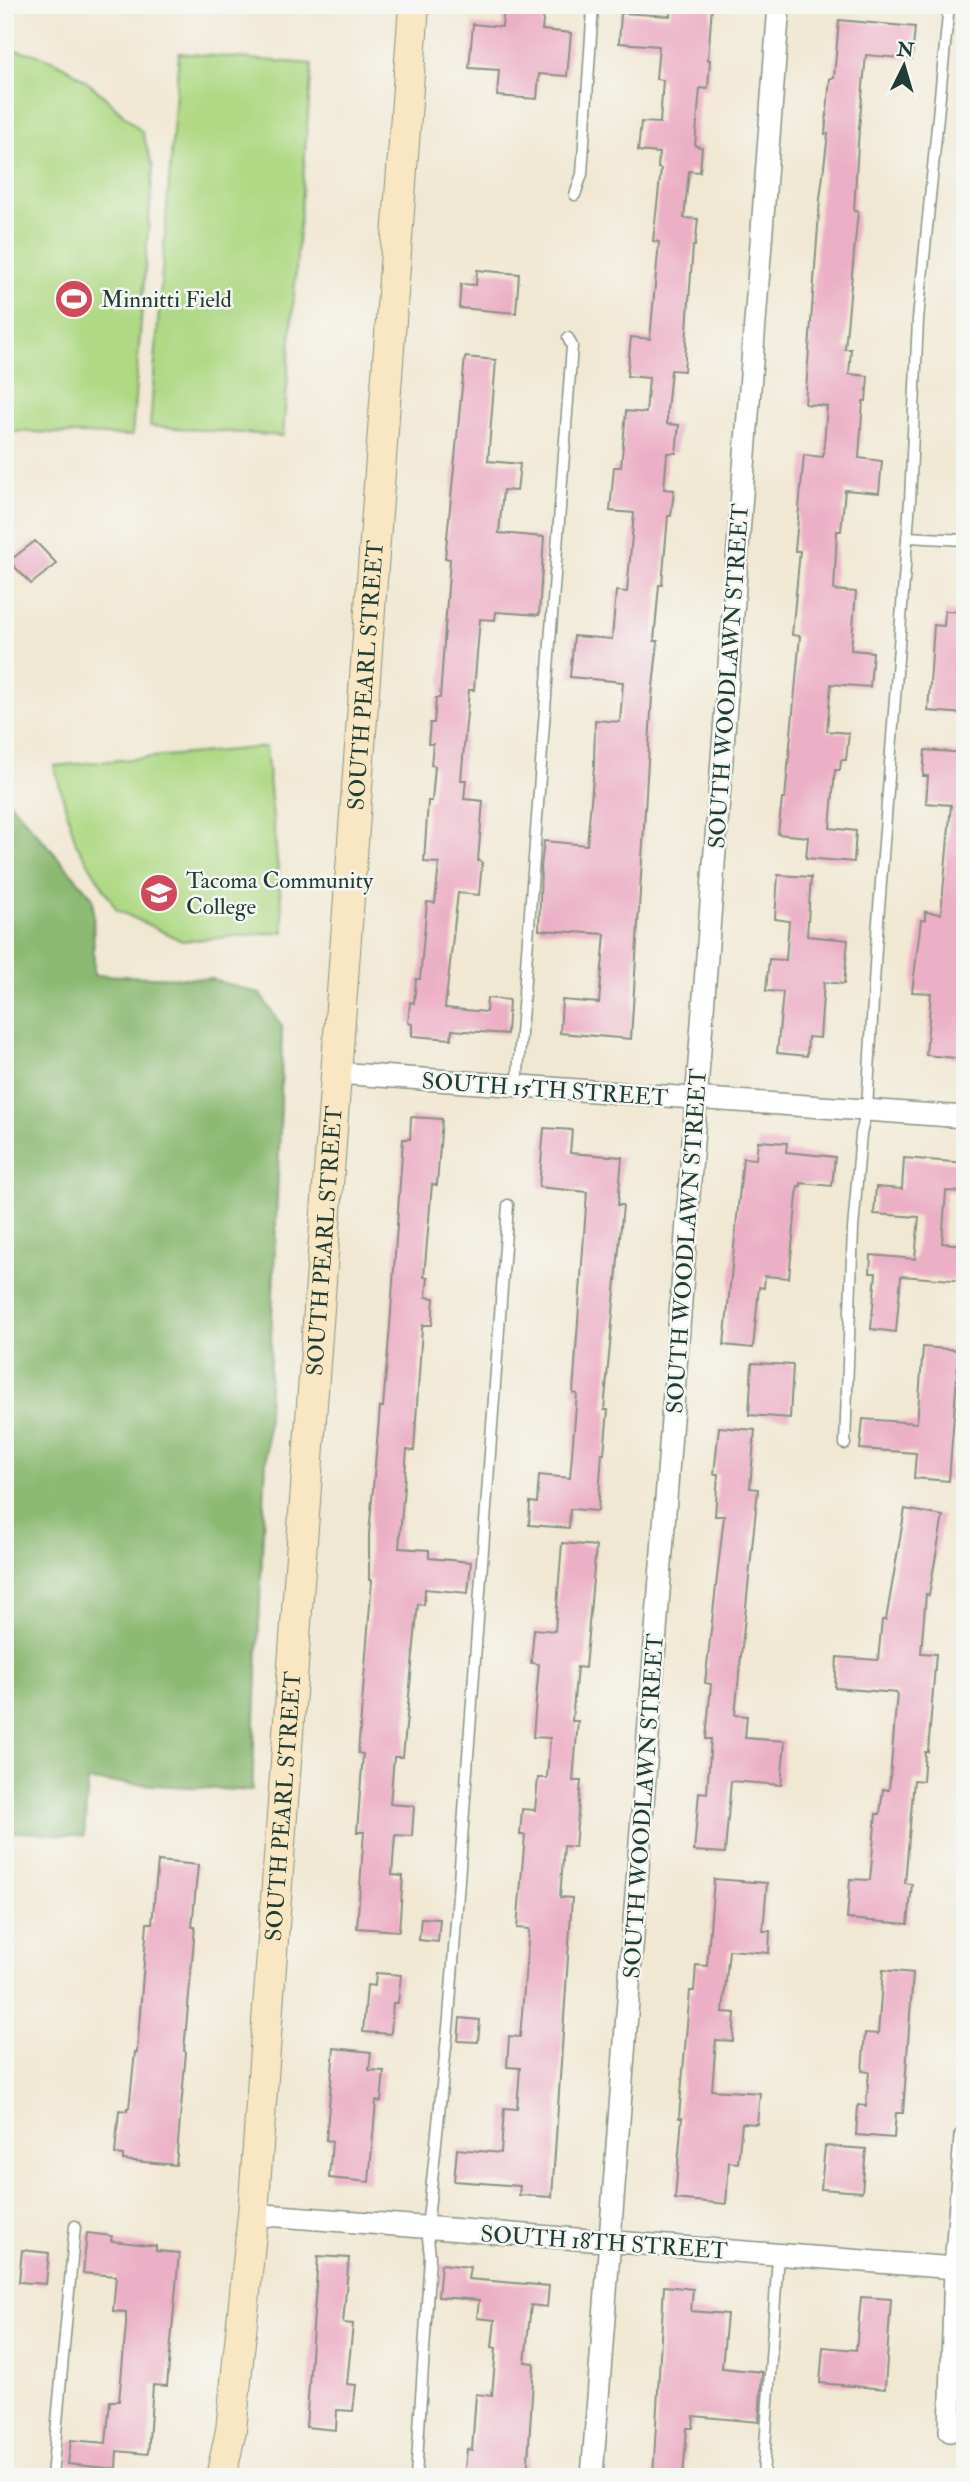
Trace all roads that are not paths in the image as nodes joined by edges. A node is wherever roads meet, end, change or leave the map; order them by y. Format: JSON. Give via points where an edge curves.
{"nodes":[{"id":1,"x":414,"y":5,"type":"edge"},
{"id":2,"x":593,"y":5,"type":"edge"},
{"id":3,"x":779,"y":5,"type":"edge"},
{"id":4,"x":949,"y":5,"type":"edge"},
{"id":5,"x":575,"y":195,"type":"dead end"},
{"id":6,"x":568,"y":338,"type":"dead end"},
{"id":7,"x":907,"y":537,"type":"junction"},
{"id":8,"x":965,"y":540,"type":"edge"},
{"id":9,"x":336,"y":1073,"type":"junction"},
{"id":10,"x":517,"y":1087,"type":"junction"},
{"id":11,"x":696,"y":1100,"type":"junction"},
{"id":12,"x":867,"y":1109,"type":"junction"},
{"id":13,"x":965,"y":1117,"type":"edge"},
{"id":14,"x":508,"y":1205,"type":"dead end"},
{"id":15,"x":845,"y":1444,"type":"dead end"},
{"id":16,"x":965,"y":2137,"type":"edge"},
{"id":17,"x":253,"y":2214,"type":"junction"},
{"id":18,"x":75,"y":2226,"type":"dead end"},
{"id":19,"x":427,"y":2228,"type":"junction"},
{"id":20,"x":610,"y":2243,"type":"junction"},
{"id":21,"x":778,"y":2255,"type":"junction"},
{"id":22,"x":955,"y":2268,"type":"junction"},
{"id":23,"x":950,"y":2431,"type":"dead end"},
{"id":24,"x":52,"y":2477,"type":"edge"},
{"id":25,"x":221,"y":2477,"type":"edge"},
{"id":26,"x":416,"y":2477,"type":"edge"},
{"id":27,"x":592,"y":2477,"type":"edge"},
{"id":28,"x":763,"y":2477,"type":"edge"}],
"edges":[{"from":1,"to":9,"type":"street","name":"SOUTH PEARL STREET"},
{"from":2,"to":5,"type":"lane","via":[[582,174]]},
{"from":3,"to":11,"type":"street","name":"SOUTH WOODLAWN STREET"},
{"from":4,"to":7,"type":"lane","via":[[918,319]]},
{"from":6,"to":10,"type":"lane","via":[[572,346],[564,479]]},
{"from":7,"to":8,"type":"lane"},
{"from":7,"to":12,"type":"lane"},
{"from":9,"to":10,"type":"street","name":"SOUTH 15TH STREET"},
{"from":9,"to":17,"type":"street","name":"SOUTH PEARL STREET"},
{"from":10,"to":11,"type":"street","name":"SOUTH 15TH STREET"},
{"from":11,"to":12,"type":"street","name":"SOUTH 15TH STREET"},
{"from":11,"to":20,"type":"street","name":"SOUTH WOODLAWN STREET"},
{"from":12,"to":13,"type":"street","name":"SOUTH 15TH STREET"},
{"from":12,"to":15,"type":"lane","via":[[853,1229]]},
{"from":14,"to":19,"type":"lane","via":[[449,2018]]},
{"from":16,"to":22,"type":"street"},
{"from":17,"to":19,"type":"street","name":"SOUTH 18TH STREET"},
{"from":17,"to":25,"type":"street","name":"SOUTH PEARL STREET","via":[[231,2430]]},
{"from":18,"to":24,"type":"lane"},
{"from":19,"to":20,"type":"street","name":"SOUTH 18TH STREET"},
{"from":19,"to":26,"type":"lane","via":[[430,2256]]},
{"from":20,"to":21,"type":"street","name":"SOUTH 18TH STREET"},
{"from":20,"to":27,"type":"street","name":"SOUTH WOODLAWN STREET"},
{"from":21,"to":22,"type":"street","name":"SOUTH 18TH STREET"},
{"from":21,"to":28,"type":"lane"},
{"from":22,"to":23,"type":"street"}]}
